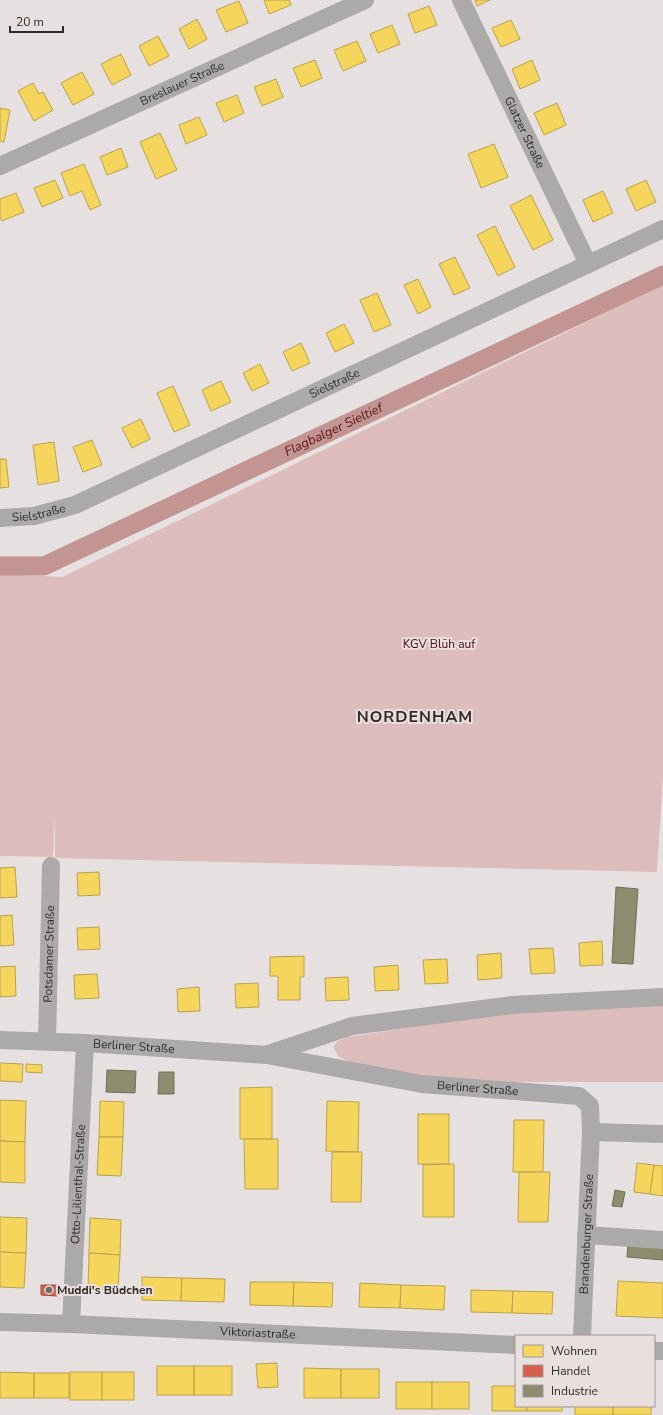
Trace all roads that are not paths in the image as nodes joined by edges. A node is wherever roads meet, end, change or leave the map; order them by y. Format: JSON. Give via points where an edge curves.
{"nodes":[{"id":1,"x":365,"y":0,"type":"edge"},
{"id":2,"x":461,"y":0,"type":"edge"},
{"id":3,"x":0,"y":166,"type":"edge"},
{"id":4,"x":663,"y":229,"type":"edge"},
{"id":5,"x":588,"y":264,"type":"junction"},
{"id":6,"x":0,"y":518,"type":"edge"},
{"id":7,"x":51,"y":866,"type":"dead end"},
{"id":8,"x":663,"y":997,"type":"edge"},
{"id":9,"x":0,"y":1040,"type":"edge"},
{"id":10,"x":47,"y":1042,"type":"junction"},
{"id":11,"x":85,"y":1043,"type":"junction"},
{"id":12,"x":268,"y":1055,"type":"junction"},
{"id":13,"x":591,"y":1132,"type":"junction"},
{"id":14,"x":663,"y":1134,"type":"edge"},
{"id":15,"x":586,"y":1235,"type":"junction"},
{"id":16,"x":663,"y":1240,"type":"edge"},
{"id":17,"x":0,"y":1322,"type":"edge"},
{"id":18,"x":71,"y":1324,"type":"junction"},
{"id":19,"x":582,"y":1335,"type":"edge"},
{"id":20,"x":515,"y":1345,"type":"edge"}],
"edges":[{"from":1,"to":3,"type":"street","name":"Breslauer Straße"},
{"from":2,"to":5,"type":"street","name":"Glatzer Straße"},
{"from":4,"to":5,"type":"street","name":"Sielstraße"},
{"from":5,"to":6,"type":"street","name":"Sielstraße","via":[[75,505],[34,516]]},
{"from":7,"to":10,"type":"street","name":"Potsdamer Straße"},
{"from":8,"to":12,"type":"street","name":"Berliner Straße","via":[[512,1005],[352,1026]]},
{"from":9,"to":10,"type":"street","name":"Berliner Straße"},
{"from":10,"to":11,"type":"street","name":"Berliner Straße"},
{"from":11,"to":12,"type":"street","name":"Berliner Straße"},
{"from":11,"to":18,"type":"street","name":"Otto-Lilienthal-Straße"},
{"from":12,"to":13,"type":"street","name":"Berliner Straße","via":[[422,1084],[579,1096],[590,1106]]},
{"from":13,"to":14,"type":"street"},
{"from":13,"to":15,"type":"street","name":"Brandenburger Straße"},
{"from":15,"to":16,"type":"street"},
{"from":15,"to":19,"type":"street","name":"Brandenburger Straße"},
{"from":17,"to":18,"type":"street","name":"Viktoriastraße"},
{"from":18,"to":20,"type":"street","name":"Viktoriastraße"}]}
